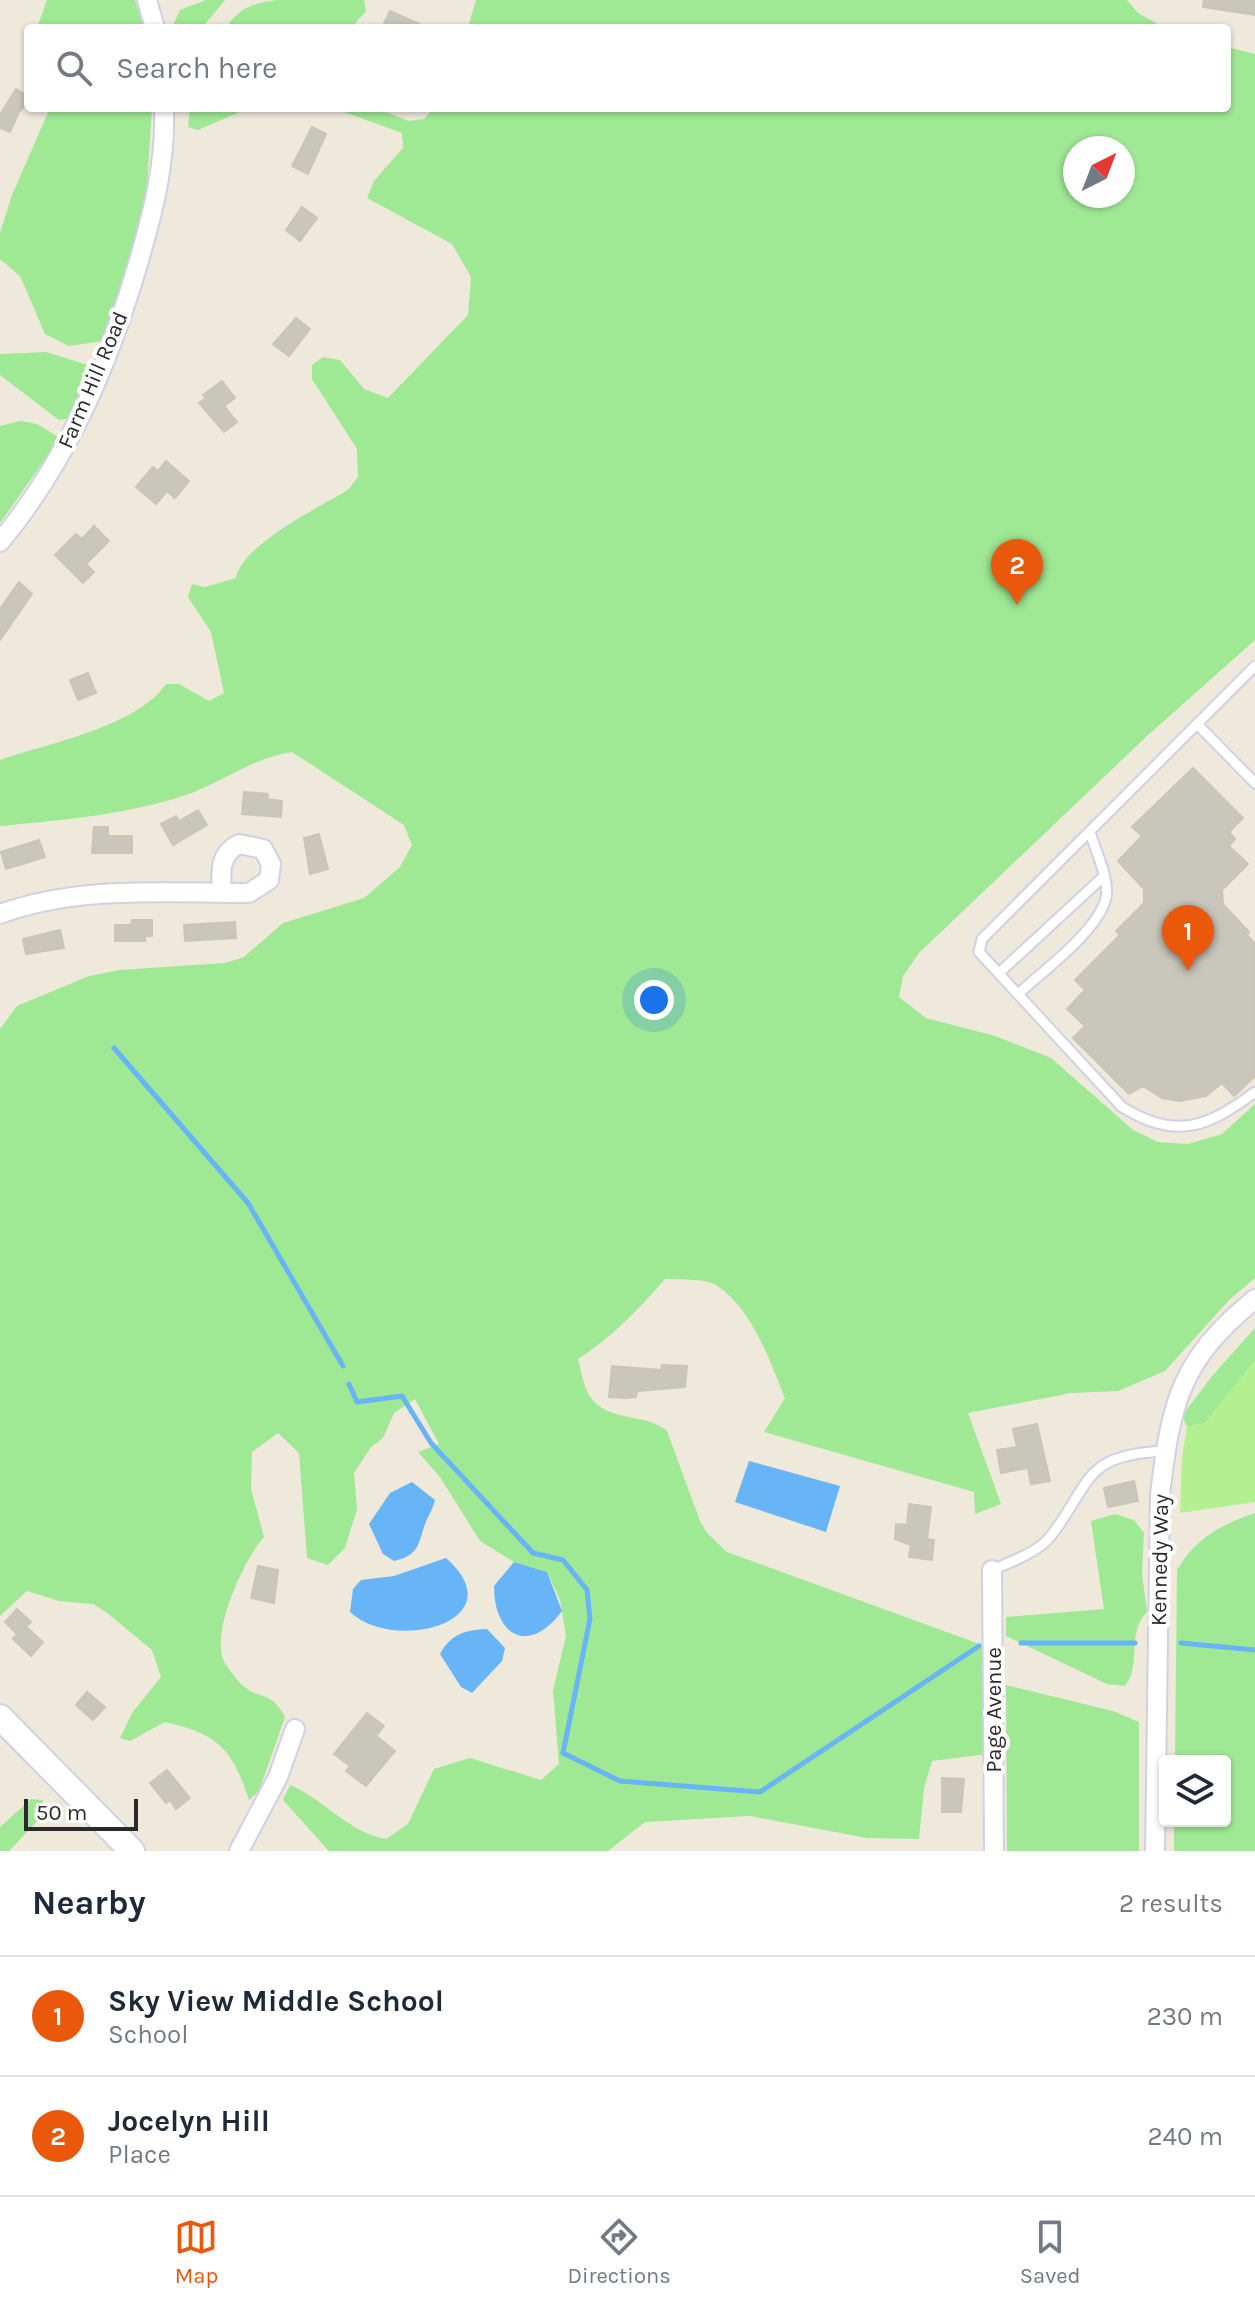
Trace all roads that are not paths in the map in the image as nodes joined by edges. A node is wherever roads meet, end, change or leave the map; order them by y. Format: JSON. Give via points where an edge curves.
{"nodes":[{"id":1,"x":147,"y":0,"type":"edge"},
{"id":2,"x":154,"y":24,"type":"edge"},
{"id":3,"x":164,"y":112,"type":"edge"},
{"id":4,"x":0,"y":542,"type":"edge"},
{"id":5,"x":1255,"y":666,"type":"edge"},
{"id":6,"x":1198,"y":725,"type":"junction"},
{"id":7,"x":1255,"y":783,"type":"edge"},
{"id":8,"x":1090,"y":832,"type":"junction"},
{"id":9,"x":1103,"y":877,"type":"junction"},
{"id":10,"x":222,"y":893,"type":"dead end"},
{"id":11,"x":0,"y":914,"type":"edge"},
{"id":12,"x":999,"y":973,"type":"junction"},
{"id":13,"x":1018,"y":994,"type":"junction"},
{"id":14,"x":1255,"y":1092,"type":"edge"},
{"id":15,"x":1255,"y":1299,"type":"edge"},
{"id":16,"x":1165,"y":1451,"type":"junction"},
{"id":17,"x":992,"y":1570,"type":"joint"},
{"id":18,"x":0,"y":1717,"type":"edge"},
{"id":19,"x":295,"y":1729,"type":"dead end"},
{"id":20,"x":132,"y":1851,"type":"edge"},
{"id":21,"x":239,"y":1851,"type":"edge"},
{"id":22,"x":994,"y":1851,"type":"edge"},
{"id":23,"x":1155,"y":1851,"type":"edge"}],
"edges":[{"from":1,"to":2,"type":"street"},
{"from":3,"to":4,"type":"street","name":"Farm Hill Road","via":[[157,194],[115,341],[55,468]]},
{"from":5,"to":6,"type":"lane"},
{"from":6,"to":7,"type":"lane"},
{"from":6,"to":8,"type":"lane"},
{"from":8,"to":9,"type":"lane"},
{"from":8,"to":12,"type":"lane","via":[[982,939],[979,952]]},
{"from":9,"to":12,"type":"lane"},
{"from":9,"to":13,"type":"lane","via":[[1107,896],[1099,914]]},
{"from":10,"to":11,"type":"street","via":[[79,894]]},
{"from":12,"to":13,"type":"lane"},
{"from":13,"to":14,"type":"lane","via":[[1122,1107],[1145,1121],[1182,1129],[1206,1123]]},
{"from":15,"to":16,"type":"street","name":"Kennedy Way","via":[[1220,1328],[1193,1362],[1174,1406]]},
{"from":16,"to":17,"type":"lane","via":[[1117,1457],[1093,1472],[1049,1538]]},
{"from":16,"to":23,"type":"street","name":"Kennedy Way"},
{"from":17,"to":22,"type":"street","name":"Page Avenue"},
{"from":18,"to":20,"type":"main road"},
{"from":19,"to":21,"type":"street","via":[[278,1777]]}]}
